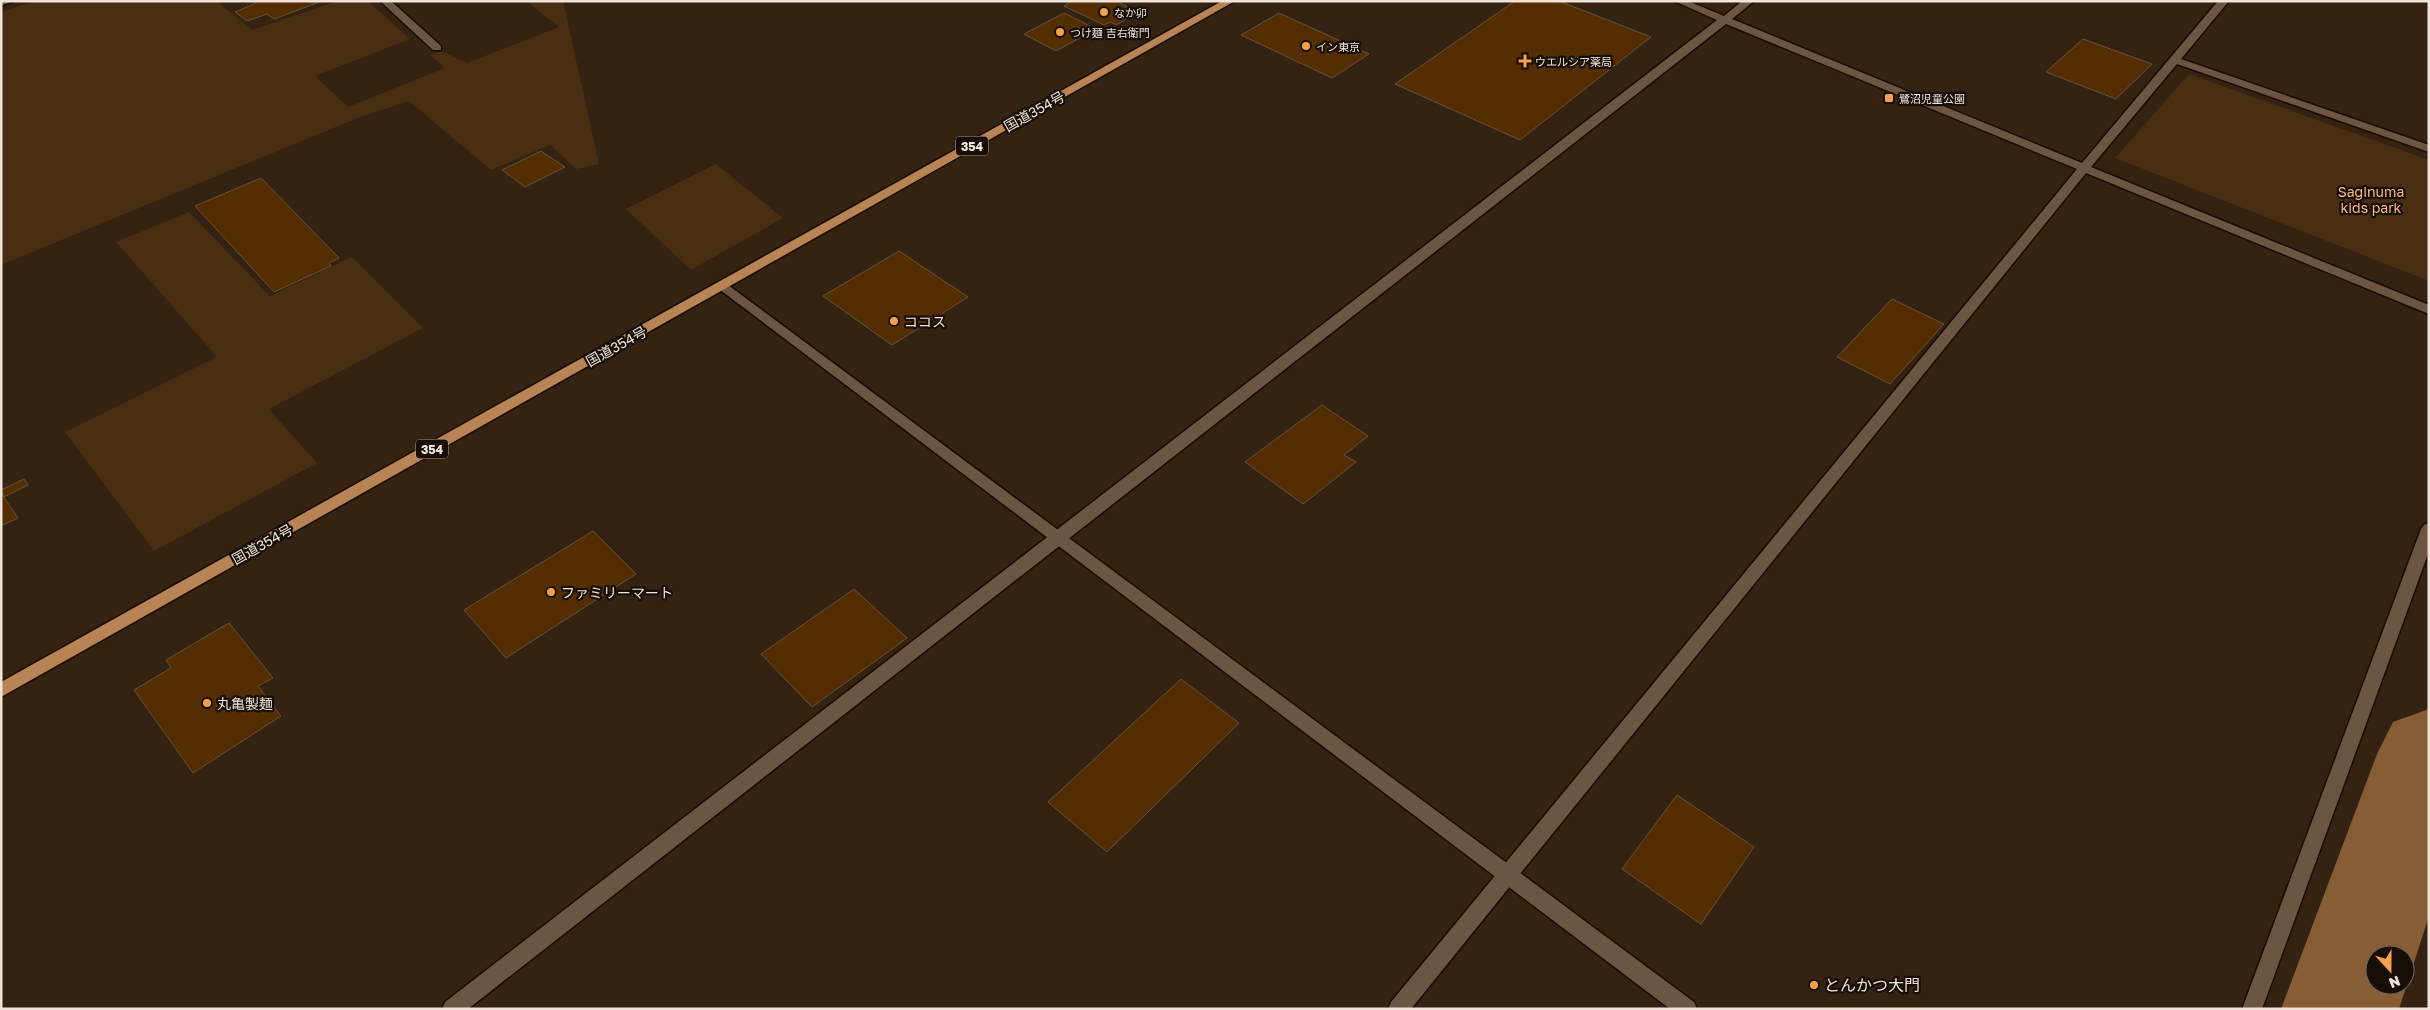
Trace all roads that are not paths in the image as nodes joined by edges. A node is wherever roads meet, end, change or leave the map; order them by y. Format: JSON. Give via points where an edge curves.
{"nodes":[{"id":1,"x":8,"y":1,"type":"edge"},
{"id":2,"x":385,"y":1,"type":"edge"},
{"id":3,"x":1230,"y":1,"type":"edge"},
{"id":4,"x":1679,"y":1,"type":"edge"},
{"id":5,"x":1749,"y":1,"type":"edge"},
{"id":6,"x":2224,"y":1,"type":"edge"},
{"id":7,"x":1,"y":4,"type":"edge"},
{"id":8,"x":1724,"y":20,"type":"junction"},
{"id":9,"x":437,"y":48,"type":"dead end"},
{"id":10,"x":2175,"y":60,"type":"junction"},
{"id":11,"x":2429,"y":150,"type":"edge"},
{"id":12,"x":2084,"y":168,"type":"junction"},
{"id":13,"x":724,"y":286,"type":"junction"},
{"id":14,"x":2429,"y":310,"type":"edge"},
{"id":15,"x":2429,"y":529,"type":"edge"},
{"id":16,"x":1058,"y":537,"type":"junction"},
{"id":17,"x":1,"y":690,"type":"edge"},
{"id":18,"x":1508,"y":876,"type":"junction"},
{"id":19,"x":452,"y":1009,"type":"edge"},
{"id":20,"x":1398,"y":1009,"type":"edge"},
{"id":21,"x":1687,"y":1009,"type":"edge"},
{"id":22,"x":2252,"y":1009,"type":"edge"}],
"edges":[{"from":1,"to":7,"type":"street"},
{"from":2,"to":9,"type":"street"},
{"from":3,"to":13,"type":"highway","name":"国道354号","number":"354"},
{"from":4,"to":8,"type":"street"},
{"from":5,"to":8,"type":"street"},
{"from":6,"to":10,"type":"street"},
{"from":8,"to":12,"type":"street"},
{"from":8,"to":16,"type":"street"},
{"from":10,"to":11,"type":"street"},
{"from":10,"to":12,"type":"street"},
{"from":12,"to":14,"type":"street"},
{"from":12,"to":18,"type":"street"},
{"from":13,"to":16,"type":"street"},
{"from":13,"to":17,"type":"highway","name":"国道354号","number":"354"},
{"from":15,"to":22,"type":"street"},
{"from":16,"to":18,"type":"street"},
{"from":16,"to":19,"type":"street"},
{"from":18,"to":20,"type":"street"},
{"from":18,"to":21,"type":"street"}]}
